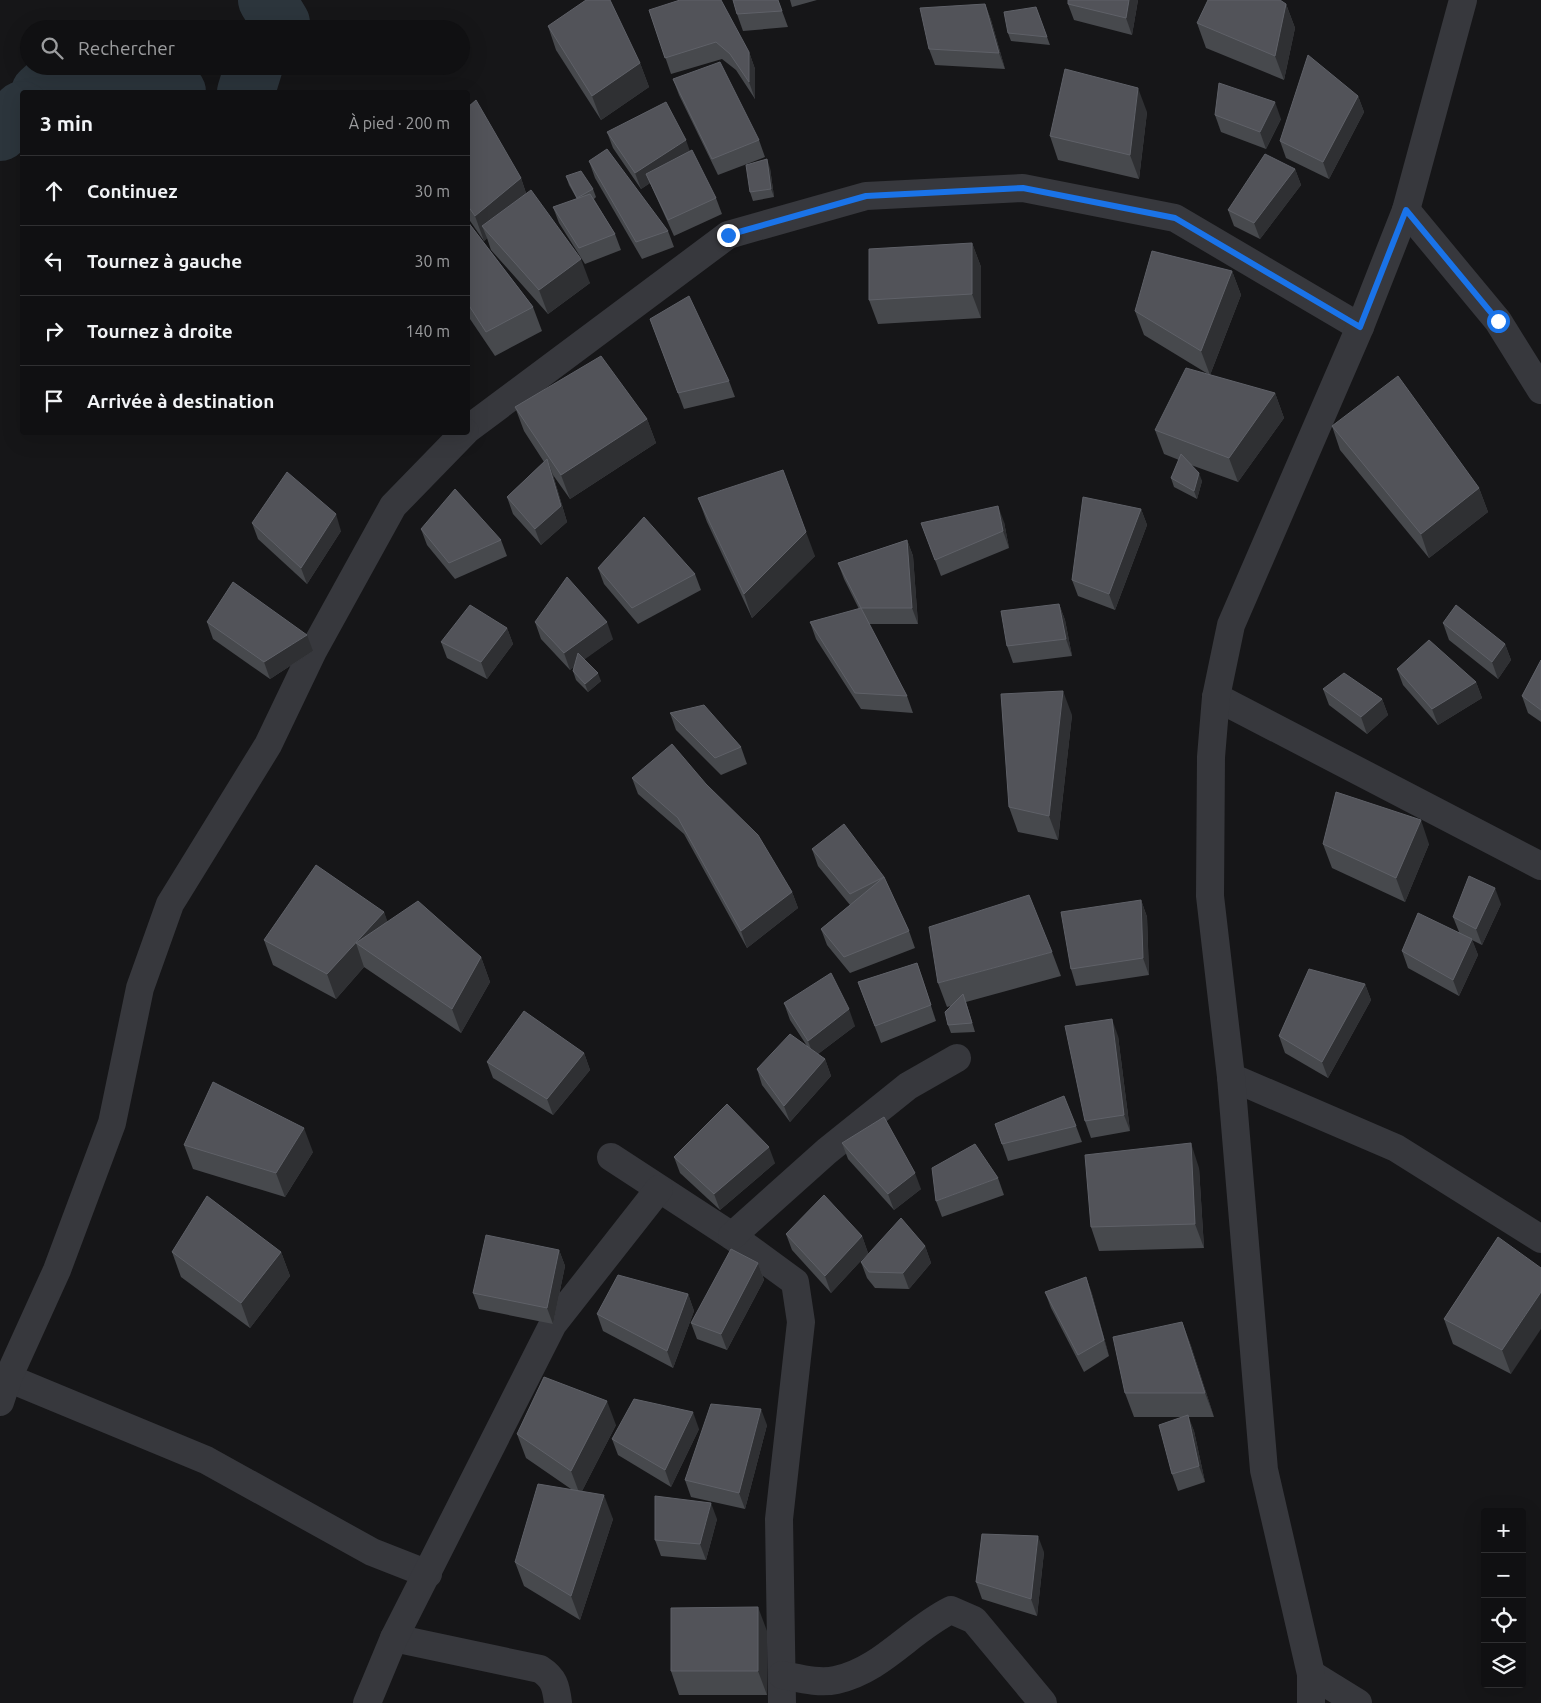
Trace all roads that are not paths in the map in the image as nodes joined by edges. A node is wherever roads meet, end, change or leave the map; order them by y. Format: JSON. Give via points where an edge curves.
{"nodes":[{"id":1,"x":1464,"y":0,"type":"edge"},
{"id":2,"x":1406,"y":210,"type":"junction"},
{"id":3,"x":1360,"y":327,"type":"junction"},
{"id":4,"x":1541,"y":390,"type":"edge"},
{"id":5,"x":470,"y":428,"type":"edge"},
{"id":6,"x":461,"y":435,"type":"edge"},
{"id":7,"x":1216,"y":697,"type":"junction"},
{"id":8,"x":1541,"y":866,"type":"edge"},
{"id":9,"x":957,"y":1058,"type":"dead end"},
{"id":10,"x":1231,"y":1077,"type":"junction"},
{"id":11,"x":611,"y":1157,"type":"dead end"},
{"id":12,"x":659,"y":1189,"type":"junction"},
{"id":13,"x":732,"y":1236,"type":"junction"},
{"id":14,"x":1541,"y":1239,"type":"edge"},
{"id":15,"x":4,"y":1390,"type":"edge"},
{"id":16,"x":428,"y":1574,"type":"junction"},
{"id":17,"x":394,"y":1638,"type":"junction"},
{"id":18,"x":1311,"y":1674,"type":"junction"},
{"id":19,"x":782,"y":1675,"type":"junction"},
{"id":20,"x":367,"y":1703,"type":"edge"},
{"id":21,"x":558,"y":1703,"type":"edge"},
{"id":22,"x":782,"y":1703,"type":"edge"},
{"id":23,"x":1043,"y":1703,"type":"edge"},
{"id":24,"x":1311,"y":1703,"type":"edge"},
{"id":25,"x":1358,"y":1703,"type":"edge"}],
"edges":[{"from":1,"to":2,"type":"street"},
{"from":2,"to":3,"type":"street"},
{"from":2,"to":4,"type":"street","via":[[1498,321]]},
{"from":3,"to":5,"type":"street","via":[[1175,218],[1023,188],[866,196],[728,235]]},
{"from":3,"to":7,"type":"street","via":[[1231,625]]},
{"from":6,"to":15,"type":"street","via":[[393,506],[313,652],[268,745],[170,904],[140,988],[112,1124],[57,1270]]},
{"from":7,"to":8,"type":"street"},
{"from":7,"to":10,"type":"street","via":[[1211,757],[1210,896]]},
{"from":9,"to":13,"type":"street","via":[[908,1086]]},
{"from":10,"to":14,"type":"street","via":[[1396,1148]]},
{"from":10,"to":18,"type":"street","via":[[1264,1470]]},
{"from":11,"to":12,"type":"street"},
{"from":12,"to":13,"type":"street"},
{"from":12,"to":16,"type":"street","via":[[553,1324]]},
{"from":13,"to":19,"type":"street","via":[[796,1282],[800,1303],[801,1322],[780,1519]]},
{"from":15,"to":16,"type":"street","via":[[206,1460],[372,1552]]},
{"from":16,"to":17,"type":"street"},
{"from":17,"to":20,"type":"street"},
{"from":17,"to":21,"type":"street","via":[[540,1669],[551,1676]]},
{"from":18,"to":24,"type":"street"},
{"from":18,"to":25,"type":"street"},
{"from":19,"to":22,"type":"street"},
{"from":19,"to":23,"type":"street","via":[[835,1681],[877,1664],[931,1620],[951,1610],[974,1620]]}]}
